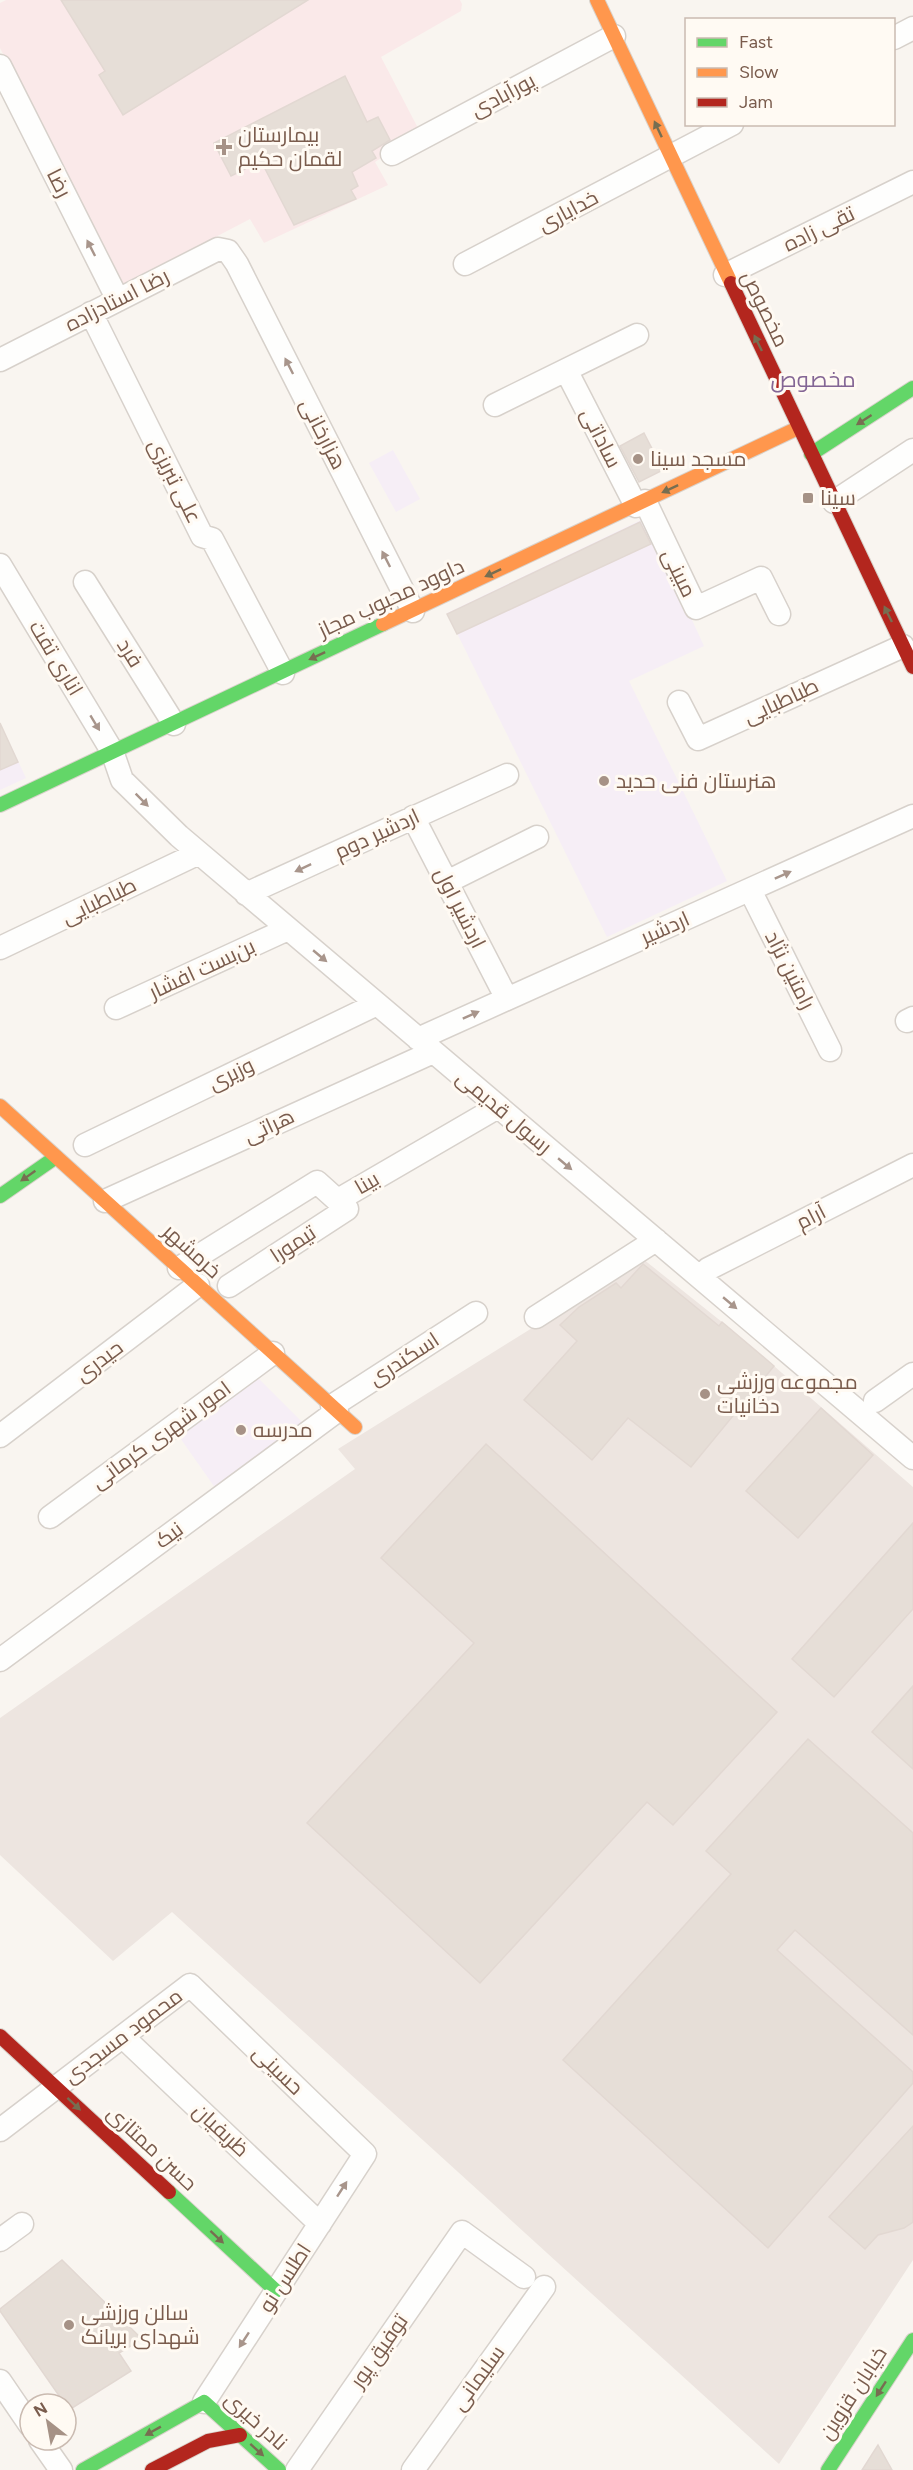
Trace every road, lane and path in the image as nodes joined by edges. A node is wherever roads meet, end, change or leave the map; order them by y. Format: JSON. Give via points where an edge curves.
{"nodes":[{"id":1,"x":597,"y":0,"type":"edge"},
{"id":2,"x":913,"y":28,"type":"edge"},
{"id":3,"x":614,"y":36,"type":"junction"},
{"id":4,"x":895,"y":37,"type":"edge"},
{"id":5,"x":0,"y":66,"type":"edge"},
{"id":6,"x":728,"y":126,"type":"edge"},
{"id":7,"x":392,"y":154,"type":"dead end"},
{"id":8,"x":671,"y":157,"type":"junction"},
{"id":9,"x":913,"y":182,"type":"edge"},
{"id":10,"x":233,"y":257,"type":"joint"},
{"id":11,"x":465,"y":264,"type":"dead end"},
{"id":12,"x":725,"y":275,"type":"junction"},
{"id":13,"x":118,"y":300,"type":"junction"},
{"id":14,"x":91,"y":313,"type":"junction"},
{"id":15,"x":637,"y":335,"type":"dead end"},
{"id":16,"x":0,"y":360,"type":"edge"},
{"id":17,"x":567,"y":370,"type":"junction"},
{"id":18,"x":913,"y":388,"type":"edge"},
{"id":19,"x":495,"y":405,"type":"dead end"},
{"id":20,"x":798,"y":428,"type":"junction"},
{"id":21,"x":913,"y":450,"type":"edge"},
{"id":22,"x":811,"y":454,"type":"junction"},
{"id":23,"x":834,"y":502,"type":"junction"},
{"id":24,"x":640,"y":503,"type":"junction"},
{"id":25,"x":0,"y":565,"type":"edge"},
{"id":26,"x":85,"y":582,"type":"dead end"},
{"id":27,"x":413,"y":611,"type":"junction"},
{"id":28,"x":779,"y":614,"type":"dead end"},
{"id":29,"x":903,"y":646,"type":"junction"},
{"id":30,"x":913,"y":667,"type":"edge"},
{"id":31,"x":283,"y":673,"type":"junction"},
{"id":32,"x":679,"y":702,"type":"dead end"},
{"id":33,"x":174,"y":724,"type":"junction"},
{"id":34,"x":112,"y":752,"type":"junction"},
{"id":35,"x":507,"y":775,"type":"dead end"},
{"id":36,"x":0,"y":805,"type":"edge"},
{"id":37,"x":913,"y":816,"type":"edge"},
{"id":38,"x":413,"y":818,"type":"junction"},
{"id":39,"x":537,"y":837,"type":"dead end"},
{"id":40,"x":199,"y":853,"type":"junction"},
{"id":41,"x":447,"y":882,"type":"junction"},
{"id":42,"x":750,"y":890,"type":"junction"},
{"id":43,"x":246,"y":894,"type":"junction"},
{"id":44,"x":288,"y":929,"type":"junction"},
{"id":45,"x":0,"y":948,"type":"edge"},
{"id":46,"x":507,"y":999,"type":"junction"},
{"id":47,"x":377,"y":1004,"type":"junction"},
{"id":48,"x":116,"y":1008,"type":"dead end"},
{"id":49,"x":425,"y":1045,"type":"junction"},
{"id":50,"x":830,"y":1050,"type":"dead end"},
{"id":51,"x":0,"y":1106,"type":"edge"},
{"id":52,"x":498,"y":1107,"type":"junction"},
{"id":53,"x":85,"y":1145,"type":"dead end"},
{"id":54,"x":56,"y":1156,"type":"junction"},
{"id":55,"x":913,"y":1165,"type":"edge"},
{"id":56,"x":0,"y":1196,"type":"edge"},
{"id":57,"x":338,"y":1200,"type":"junction"},
{"id":58,"x":105,"y":1201,"type":"junction"},
{"id":59,"x":656,"y":1240,"type":"junction"},
{"id":60,"x":179,"y":1268,"type":"junction"},
{"id":61,"x":708,"y":1269,"type":"dead end"},
{"id":62,"x":198,"y":1285,"type":"junction"},
{"id":63,"x":229,"y":1286,"type":"dead end"},
{"id":64,"x":476,"y":1313,"type":"dead end"},
{"id":65,"x":536,"y":1317,"type":"dead end"},
{"id":66,"x":273,"y":1353,"type":"junction"},
{"id":67,"x":913,"y":1374,"type":"edge"},
{"id":68,"x":875,"y":1401,"type":"dead end"},
{"id":69,"x":334,"y":1408,"type":"junction"},
{"id":70,"x":355,"y":1427,"type":"dead end"},
{"id":71,"x":0,"y":1436,"type":"edge"},
{"id":72,"x":913,"y":1458,"type":"edge"},
{"id":73,"x":50,"y":1516,"type":"dead end"},
{"id":74,"x":0,"y":1660,"type":"edge"},
{"id":75,"x":190,"y":1985,"type":"joint"},
{"id":76,"x":0,"y":2036,"type":"edge"},
{"id":77,"x":123,"y":2037,"type":"junction"},
{"id":78,"x":56,"y":2088,"type":"junction"},
{"id":79,"x":0,"y":2130,"type":"edge"},
{"id":80,"x":365,"y":2154,"type":"joint"},
{"id":81,"x":22,"y":2224,"type":"dead end"},
{"id":82,"x":320,"y":2224,"type":"junction"},
{"id":83,"x":0,"y":2240,"type":"edge"},
{"id":84,"x":534,"y":2282,"type":"joint"},
{"id":85,"x":276,"y":2291,"type":"junction"},
{"id":86,"x":913,"y":2340,"type":"edge"},
{"id":87,"x":0,"y":2381,"type":"edge"},
{"id":88,"x":204,"y":2402,"type":"junction"},
{"id":89,"x":18,"y":2407,"type":"edge"},
{"id":90,"x":240,"y":2435,"type":"junction"},
{"id":91,"x":48,"y":2452,"type":"edge"},
{"id":92,"x":61,"y":2470,"type":"edge"},
{"id":93,"x":83,"y":2470,"type":"edge"},
{"id":94,"x":152,"y":2470,"type":"edge"},
{"id":95,"x":279,"y":2470,"type":"edge"},
{"id":96,"x":297,"y":2470,"type":"edge"},
{"id":97,"x":413,"y":2470,"type":"edge"},
{"id":98,"x":828,"y":2470,"type":"edge"}],
"edges":[{"from":1,"to":3,"type":"main road","name":"مخصوص"},
{"from":2,"to":4,"type":"street"},
{"from":3,"to":7,"type":"street","name":"پورآبادی"},
{"from":8,"to":3,"type":"main road","name":"مخصوص","one_way":true},
{"from":13,"to":5,"type":"street","name":"رضا","one_way":true},
{"from":6,"to":8,"type":"street","name":"خدایاری"},
{"from":8,"to":11,"type":"street","name":"خدایاری"},
{"from":8,"to":12,"type":"main road","name":"مخصوص"},
{"from":9,"to":12,"type":"street","name":"تقی زاده"},
{"from":10,"to":13,"type":"street","name":"رضا استادزاده","via":[[218,249]]},
{"from":27,"to":10,"type":"street","name":"هزارخانی","one_way":true},
{"from":20,"to":12,"type":"main road","name":"مخصوص","one_way":true},
{"from":13,"to":14,"type":"street","name":"رضا استادزاده"},
{"from":14,"to":16,"type":"street","name":"رضا استادزاده"},
{"from":14,"to":31,"type":"street","name":"علی تبریزی","via":[[202,536],[212,539]]},
{"from":15,"to":17,"type":"street"},
{"from":17,"to":19,"type":"street"},
{"from":17,"to":24,"type":"street","name":"ساداتی"},
{"from":18,"to":22,"type":"main road","one_way":true},
{"from":20,"to":22,"type":"main road","name":"مخصوص"},
{"from":20,"to":24,"type":"main road","name":"داوود محبوب مجاز","one_way":true},
{"from":21,"to":23,"type":"street"},
{"from":22,"to":23,"type":"main road","name":"مخصوص"},
{"from":29,"to":23,"type":"main road","name":"مخصوص","one_way":true},
{"from":24,"to":27,"type":"main road","name":"داوود محبوب مجاز","one_way":true},
{"from":24,"to":28,"type":"street","name":"مبینی","via":[[696,608],[761,578]]},
{"from":25,"to":34,"type":"street","name":"اناری تفت","one_way":true},
{"from":26,"to":33,"type":"street","name":"فرد"},
{"from":27,"to":31,"type":"main road","name":"داوود محبوب مجاز","one_way":true},
{"from":29,"to":30,"type":"main road","name":"مخصوص"},
{"from":29,"to":32,"type":"street","name":"طباطبایی","via":[[698,739]]},
{"from":31,"to":33,"type":"main road","name":"داوود محبوب مجاز"},
{"from":33,"to":34,"type":"main road","name":"داوود محبوب مجاز"},
{"from":34,"to":36,"type":"main road","name":"داوود محبوب مجاز"},
{"from":34,"to":40,"type":"street","name":"رسول قدیمی","one_way":true,"via":[[122,780]]},
{"from":35,"to":38,"type":"street","name":"اردشیر دوم"},
{"from":42,"to":37,"type":"street","name":"اردشیر","one_way":true},
{"from":38,"to":41,"type":"street","name":"اردشیر اول"},
{"from":38,"to":43,"type":"street","name":"اردشیر دوم","one_way":true},
{"from":39,"to":41,"type":"street"},
{"from":40,"to":43,"type":"street","name":"رسول قدیمی"},
{"from":40,"to":45,"type":"street","name":"طباطبایی"},
{"from":41,"to":46,"type":"street","name":"اردشیر اول"},
{"from":42,"to":46,"type":"street","name":"اردشیر"},
{"from":42,"to":50,"type":"street","name":"رامتین نژاد"},
{"from":43,"to":44,"type":"street","name":"رسول قدیمی"},
{"from":44,"to":47,"type":"street","name":"رسول قدیمی","one_way":true},
{"from":44,"to":48,"type":"street","name":"بن‌بست افشار"},
{"from":49,"to":46,"type":"street","name":"اردشیر","one_way":true},
{"from":47,"to":49,"type":"street","name":"رسول قدیمی"},
{"from":47,"to":53,"type":"street","name":"وزیری"},
{"from":49,"to":52,"type":"street","name":"رسول قدیمی"},
{"from":49,"to":58,"type":"street","name":"هراتی"},
{"from":51,"to":54,"type":"main road","name":"خرمشهر"},
{"from":52,"to":57,"type":"street","name":"بینا"},
{"from":52,"to":59,"type":"street","name":"رسول قدیمی","one_way":true},
{"from":54,"to":56,"type":"main road","one_way":true},
{"from":54,"to":58,"type":"main road","name":"خرمشهر"},
{"from":55,"to":61,"type":"street","name":"آرام"},
{"from":57,"to":60,"type":"street","name":"بینا","via":[[317,1182]]},
{"from":57,"to":63,"type":"street","name":"تیمورا","via":[[347,1209]]},
{"from":58,"to":60,"type":"main road","name":"خرمشهر"},
{"from":59,"to":65,"type":"street"},
{"from":59,"to":72,"type":"street","name":"رسول قدیمی","one_way":true},
{"from":60,"to":62,"type":"main road","name":"خرمشهر"},
{"from":62,"to":66,"type":"main road","name":"خرمشهر"},
{"from":62,"to":71,"type":"street","name":"حیدری"},
{"from":64,"to":69,"type":"street","name":"اسکندری"},
{"from":66,"to":69,"type":"main road","name":"خرمشهر"},
{"from":66,"to":73,"type":"street","name":"امور شهری کرمانی"},
{"from":67,"to":68,"type":"street"},
{"from":69,"to":70,"type":"main road","name":"خرمشهر"},
{"from":69,"to":74,"type":"street","name":"نیک"},
{"from":75,"to":77,"type":"street","name":"محمود مسجدی"},
{"from":75,"to":80,"type":"street","name":"حسینی"},
{"from":76,"to":78,"type":"main road","name":"حسن ممتازی"},
{"from":77,"to":78,"type":"street","name":"محمود مسجدی"},
{"from":77,"to":82,"type":"street","name":"ظریفیان"},
{"from":78,"to":79,"type":"street","name":"محمود مسجدی"},
{"from":78,"to":85,"type":"main road","name":"حسن ممتازی","one_way":true},
{"from":82,"to":80,"type":"street","name":"اطلس نو","one_way":true},
{"from":81,"to":83,"type":"street"},
{"from":82,"to":85,"type":"street","name":"اطلس نو"},
{"from":84,"to":96,"type":"street","name":"توفیق پور","via":[[462,2232]]},
{"from":84,"to":97,"type":"street","name":"سلیمانی"},
{"from":85,"to":88,"type":"street","name":"اطلس نو","one_way":true},
{"from":86,"to":98,"type":"main road","name":"خیابان قزوین","one_way":true},
{"from":87,"to":89,"type":"street"},
{"from":88,"to":90,"type":"main road","name":"نادر خیری"},
{"from":88,"to":93,"type":"main road","one_way":true},
{"from":90,"to":94,"type":"main road","via":[[208,2441]]},
{"from":90,"to":95,"type":"main road","name":"نادر خیری","one_way":true},
{"from":91,"to":92,"type":"street"}]}
